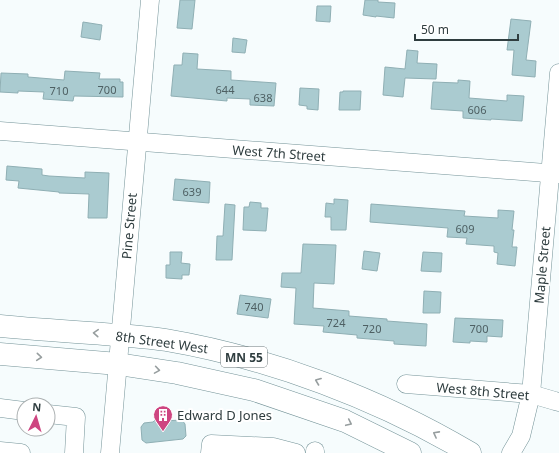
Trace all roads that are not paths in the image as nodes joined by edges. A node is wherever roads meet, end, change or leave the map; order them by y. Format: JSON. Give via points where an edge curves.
{"nodes":[{"id":1,"x":150,"y":0,"type":"edge"},
{"id":2,"x":559,"y":73,"type":"edge"},
{"id":3,"x":0,"y":131,"type":"edge"},
{"id":4,"x":136,"y":142,"type":"junction"},
{"id":5,"x":555,"y":174,"type":"edge"},
{"id":6,"x":0,"y":326,"type":"edge"},
{"id":7,"x":120,"y":335,"type":"junction"},
{"id":8,"x":0,"y":354,"type":"edge"},
{"id":9,"x":118,"y":364,"type":"junction"},
{"id":10,"x":406,"y":384,"type":"dead end"},
{"id":11,"x":531,"y":394,"type":"junction"},
{"id":12,"x":559,"y":402,"type":"edge"},
{"id":13,"x":0,"y":408,"type":"edge"},
{"id":14,"x":16,"y":410,"type":"edge"},
{"id":15,"x":56,"y":415,"type":"edge"},
{"id":16,"x":0,"y":451,"type":"edge"},
{"id":17,"x":20,"y":453,"type":"edge"},
{"id":18,"x":74,"y":453,"type":"edge"},
{"id":19,"x":110,"y":453,"type":"edge"},
{"id":20,"x":210,"y":453,"type":"edge"},
{"id":21,"x":296,"y":453,"type":"edge"},
{"id":22,"x":410,"y":453,"type":"edge"},
{"id":23,"x":470,"y":453,"type":"edge"},
{"id":24,"x":511,"y":453,"type":"edge"}],
"edges":[{"from":1,"to":4,"type":"street","name":"Pine Street"},
{"from":2,"to":5,"type":"street","name":"Maple Street"},
{"from":3,"to":4,"type":"street","name":"West 7th Street"},
{"from":4,"to":5,"type":"street","name":"West 7th Street"},
{"from":4,"to":7,"type":"street","name":"Pine Street"},
{"from":5,"to":11,"type":"street","name":"Maple Street"},
{"from":7,"to":6,"type":"highway","name":"8th Street West","number":"MN 55","one_way":true},
{"from":7,"to":9,"type":"street","name":"Pine Street"},
{"from":23,"to":7,"type":"highway","name":"8th Street West","number":"MN 55","one_way":true,"via":[[402,416],[309,378],[210,348]]},
{"from":8,"to":9,"type":"highway","number":"MN 55","one_way":true},
{"from":9,"to":19,"type":"street","name":"Pine Street"},
{"from":9,"to":22,"type":"highway","number":"MN 55","one_way":true,"via":[[177,373],[254,390],[345,421]]},
{"from":10,"to":11,"type":"street","name":"West 8th Street"},
{"from":11,"to":12,"type":"street","name":"West 8th Street"},
{"from":11,"to":24,"type":"street","name":"Maple Street","via":[[521,436]]},
{"from":13,"to":14,"type":"street"},
{"from":15,"to":18,"type":"street","via":[[76,417]]},
{"from":16,"to":17,"type":"street"},
{"from":20,"to":21,"type":"street","via":[[211,444],[273,447]]}]}
